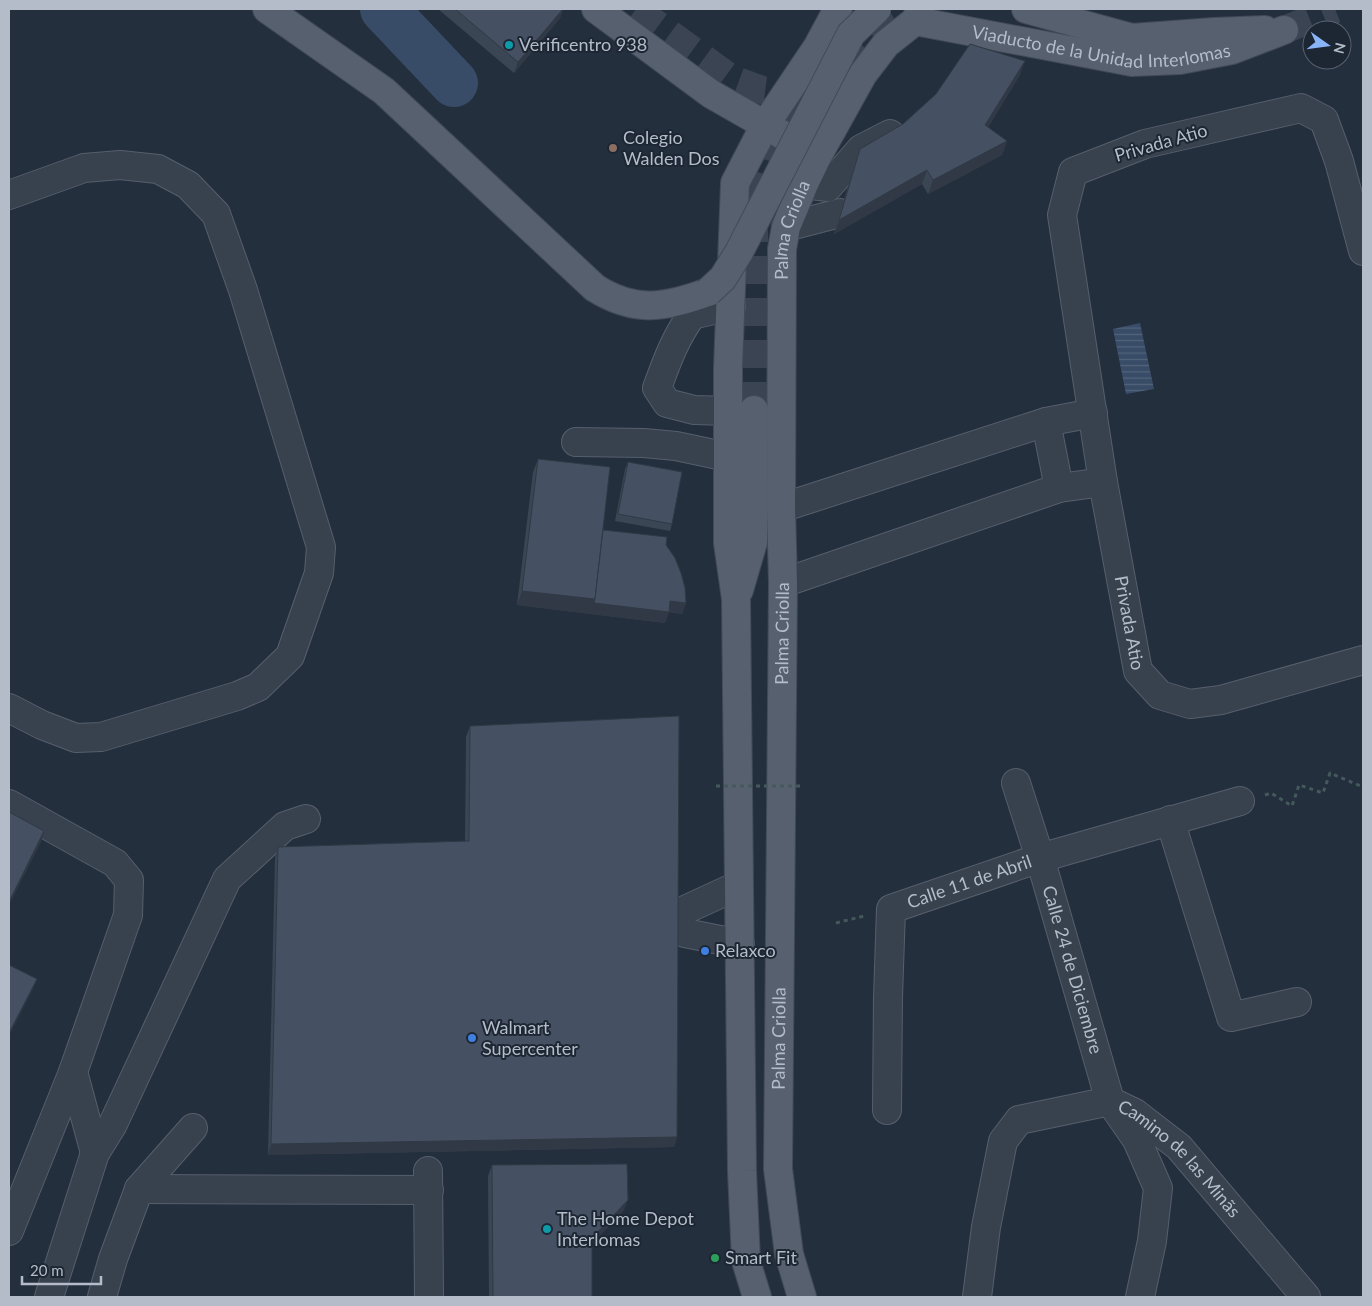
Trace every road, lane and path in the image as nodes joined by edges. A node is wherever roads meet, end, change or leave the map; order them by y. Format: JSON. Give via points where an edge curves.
{"nodes":[{"id":1,"x":268,"y":9,"type":"edge"},
{"id":2,"x":596,"y":9,"type":"edge"},
{"id":3,"x":838,"y":9,"type":"edge"},
{"id":4,"x":877,"y":9,"type":"edge"},
{"id":5,"x":1026,"y":9,"type":"edge"},
{"id":6,"x":918,"y":15,"type":"edge"},
{"id":7,"x":786,"y":93,"type":"junction"},
{"id":8,"x":711,"y":94,"type":"junction"},
{"id":9,"x":911,"y":123,"type":"edge"},
{"id":10,"x":765,"y":124,"type":"junction"},
{"id":11,"x":824,"y":144,"type":"junction"},
{"id":12,"x":804,"y":184,"type":"junction"},
{"id":13,"x":9,"y":195,"type":"edge"},
{"id":14,"x":840,"y":213,"type":"edge"},
{"id":15,"x":786,"y":227,"type":"junction"},
{"id":16,"x":1363,"y":251,"type":"edge"},
{"id":17,"x":730,"y":306,"type":"junction"},
{"id":18,"x":741,"y":410,"type":"junction"},
{"id":19,"x":1093,"y":413,"type":"junction"},
{"id":20,"x":1046,"y":422,"type":"junction"},
{"id":21,"x":576,"y":442,"type":"dead end"},
{"id":22,"x":728,"y":457,"type":"junction"},
{"id":23,"x":1102,"y":482,"type":"junction"},
{"id":24,"x":1059,"y":488,"type":"junction"},
{"id":25,"x":781,"y":508,"type":"junction"},
{"id":26,"x":783,"y":583,"type":"junction"},
{"id":27,"x":736,"y":599,"type":"junction"},
{"id":28,"x":1363,"y":660,"type":"edge"},
{"id":29,"x":9,"y":708,"type":"edge"},
{"id":30,"x":1016,"y":783,"type":"dead end"},
{"id":31,"x":716,"y":786,"type":"dead end"},
{"id":32,"x":804,"y":786,"type":"dead end"},
{"id":33,"x":1363,"y":787,"type":"edge"},
{"id":34,"x":1240,"y":801,"type":"joint"},
{"id":35,"x":9,"y":804,"type":"edge"},
{"id":36,"x":306,"y":819,"type":"dead end"},
{"id":37,"x":1170,"y":820,"type":"junction"},
{"id":38,"x":1040,"y":858,"type":"junction"},
{"id":39,"x":739,"y":885,"type":"junction"},
{"id":40,"x":740,"y":944,"type":"junction"},
{"id":41,"x":1297,"y":1002,"type":"dead end"},
{"id":42,"x":73,"y":1072,"type":"junction"},
{"id":43,"x":1110,"y":1101,"type":"junction"},
{"id":44,"x":887,"y":1110,"type":"dead end"},
{"id":45,"x":193,"y":1128,"type":"dead end"},
{"id":46,"x":95,"y":1153,"type":"junction"},
{"id":47,"x":139,"y":1189,"type":"junction"},
{"id":48,"x":9,"y":1231,"type":"edge"},
{"id":49,"x":49,"y":1297,"type":"edge"},
{"id":50,"x":102,"y":1297,"type":"edge"},
{"id":51,"x":429,"y":1297,"type":"edge"},
{"id":52,"x":757,"y":1297,"type":"edge"},
{"id":53,"x":802,"y":1297,"type":"edge"},
{"id":54,"x":977,"y":1297,"type":"edge"},
{"id":55,"x":1140,"y":1297,"type":"edge"},
{"id":56,"x":1306,"y":1297,"type":"edge"}],
"edges":[{"from":1,"to":4,"type":"main road","bridge":true,"via":[[384,91],[594,288],[611,298],[654,306],[708,292],[723,278],[852,34]]},
{"from":2,"to":8,"type":"main road"},
{"from":3,"to":7,"type":"main road"},
{"from":5,"to":6,"type":"main road","name":"Viaducto de la Unidad Interlomas","via":[[1132,38],[1284,30],[1232,50],[1180,60],[1132,62]]},
{"from":6,"to":11,"type":"main road","name":"Palma Criolla","via":[[886,44],[864,74]]},
{"from":7,"to":8,"type":"main road","via":[[752,101]]},
{"from":7,"to":10,"type":"main road"},
{"from":7,"to":11,"type":"main road","via":[[784,117],[792,127]]},
{"from":8,"to":10,"type":"main road"},
{"from":9,"to":12,"type":"street","via":[[861,150],[828,187]]},
{"from":10,"to":11,"type":"main road"},
{"from":10,"to":17,"type":"main road","via":[[735,183]]},
{"from":11,"to":12,"type":"main road","name":"Palma Criolla"},
{"from":12,"to":15,"type":"main road","name":"Palma Criolla"},
{"from":13,"to":29,"type":"street","via":[[84,168],[120,165],[158,169],[188,185],[216,214],[243,290],[321,547],[319,572],[290,656],[258,687],[101,737],[76,738]]},
{"from":14,"to":15,"type":"street"},
{"from":15,"to":25,"type":"main road","name":"Palma Criolla","via":[[782,250]]},
{"from":16,"to":19,"type":"street","name":"Privada Atio","via":[[1340,161],[1324,120],[1301,108],[1145,144],[1073,172],[1062,215]]},
{"from":17,"to":18,"type":"main road"},
{"from":17,"to":18,"type":"street","via":[[692,315],[670,352],[657,388],[667,403],[694,410]]},
{"from":18,"to":22,"type":"main road"},
{"from":18,"to":27,"type":"main road","via":[[753,542]]},
{"from":19,"to":20,"type":"street"},
{"from":19,"to":23,"type":"street","name":"Privada Atio"},
{"from":20,"to":24,"type":"street"},
{"from":20,"to":25,"type":"street"},
{"from":21,"to":22,"type":"street","via":[[660,444]]},
{"from":22,"to":27,"type":"main road","via":[[728,543]]},
{"from":23,"to":24,"type":"street"},
{"from":23,"to":28,"type":"street","name":"Privada Atio","via":[[1138,671],[1160,695],[1190,704],[1221,700]]},
{"from":24,"to":26,"type":"street"},
{"from":25,"to":26,"type":"main road","name":"Palma Criolla"},
{"from":26,"to":53,"type":"main road","name":"Palma Criolla","via":[[778,1169],[788,1254]]},
{"from":27,"to":39,"type":"main road"},
{"from":30,"to":38,"type":"street","name":"Calle 24 de Diciembre"},
{"from":31,"to":32,"type":"path","bridge":true},
{"from":33,"to":34,"type":"path","via":[[1330,773],[1323,793],[1299,785],[1292,806],[1271,793]]},
{"from":34,"to":37,"type":"street","name":"Calle 11 de Abril"},
{"from":35,"to":42,"type":"street","via":[[115,863],[130,880],[128,915]]},
{"from":36,"to":46,"type":"street","via":[[285,826],[227,879],[113,1124]]},
{"from":37,"to":38,"type":"street","name":"Calle 11 de Abril"},
{"from":37,"to":41,"type":"street","via":[[1231,1017]]},
{"from":38,"to":43,"type":"street","name":"Calle 24 de Diciembre"},
{"from":38,"to":44,"type":"street","name":"Calle 11 de Abril","via":[[891,909]]},
{"from":39,"to":40,"type":"main road"},
{"from":39,"to":40,"type":"street","via":[[687,909],[675,923],[685,933]]},
{"from":40,"to":52,"type":"main road","via":[[746,1261]]},
{"from":42,"to":46,"type":"street"},
{"from":42,"to":48,"type":"street"},
{"from":43,"to":54,"type":"street","name":"Camino de las Minãs","via":[[1018,1120],[1003,1141],[986,1227]]},
{"from":43,"to":55,"type":"street","name":"Calle 24 de Diciembre","via":[[1137,1140],[1158,1188],[1152,1241]]},
{"from":43,"to":56,"type":"street","name":"Camino de las Minãs","via":[[1135,1112],[1179,1146]]},
{"from":45,"to":47,"type":"street"},
{"from":46,"to":49,"type":"street"},
{"from":47,"to":50,"type":"street"},
{"from":47,"to":51,"type":"street","via":[[428,1180]]}]}
